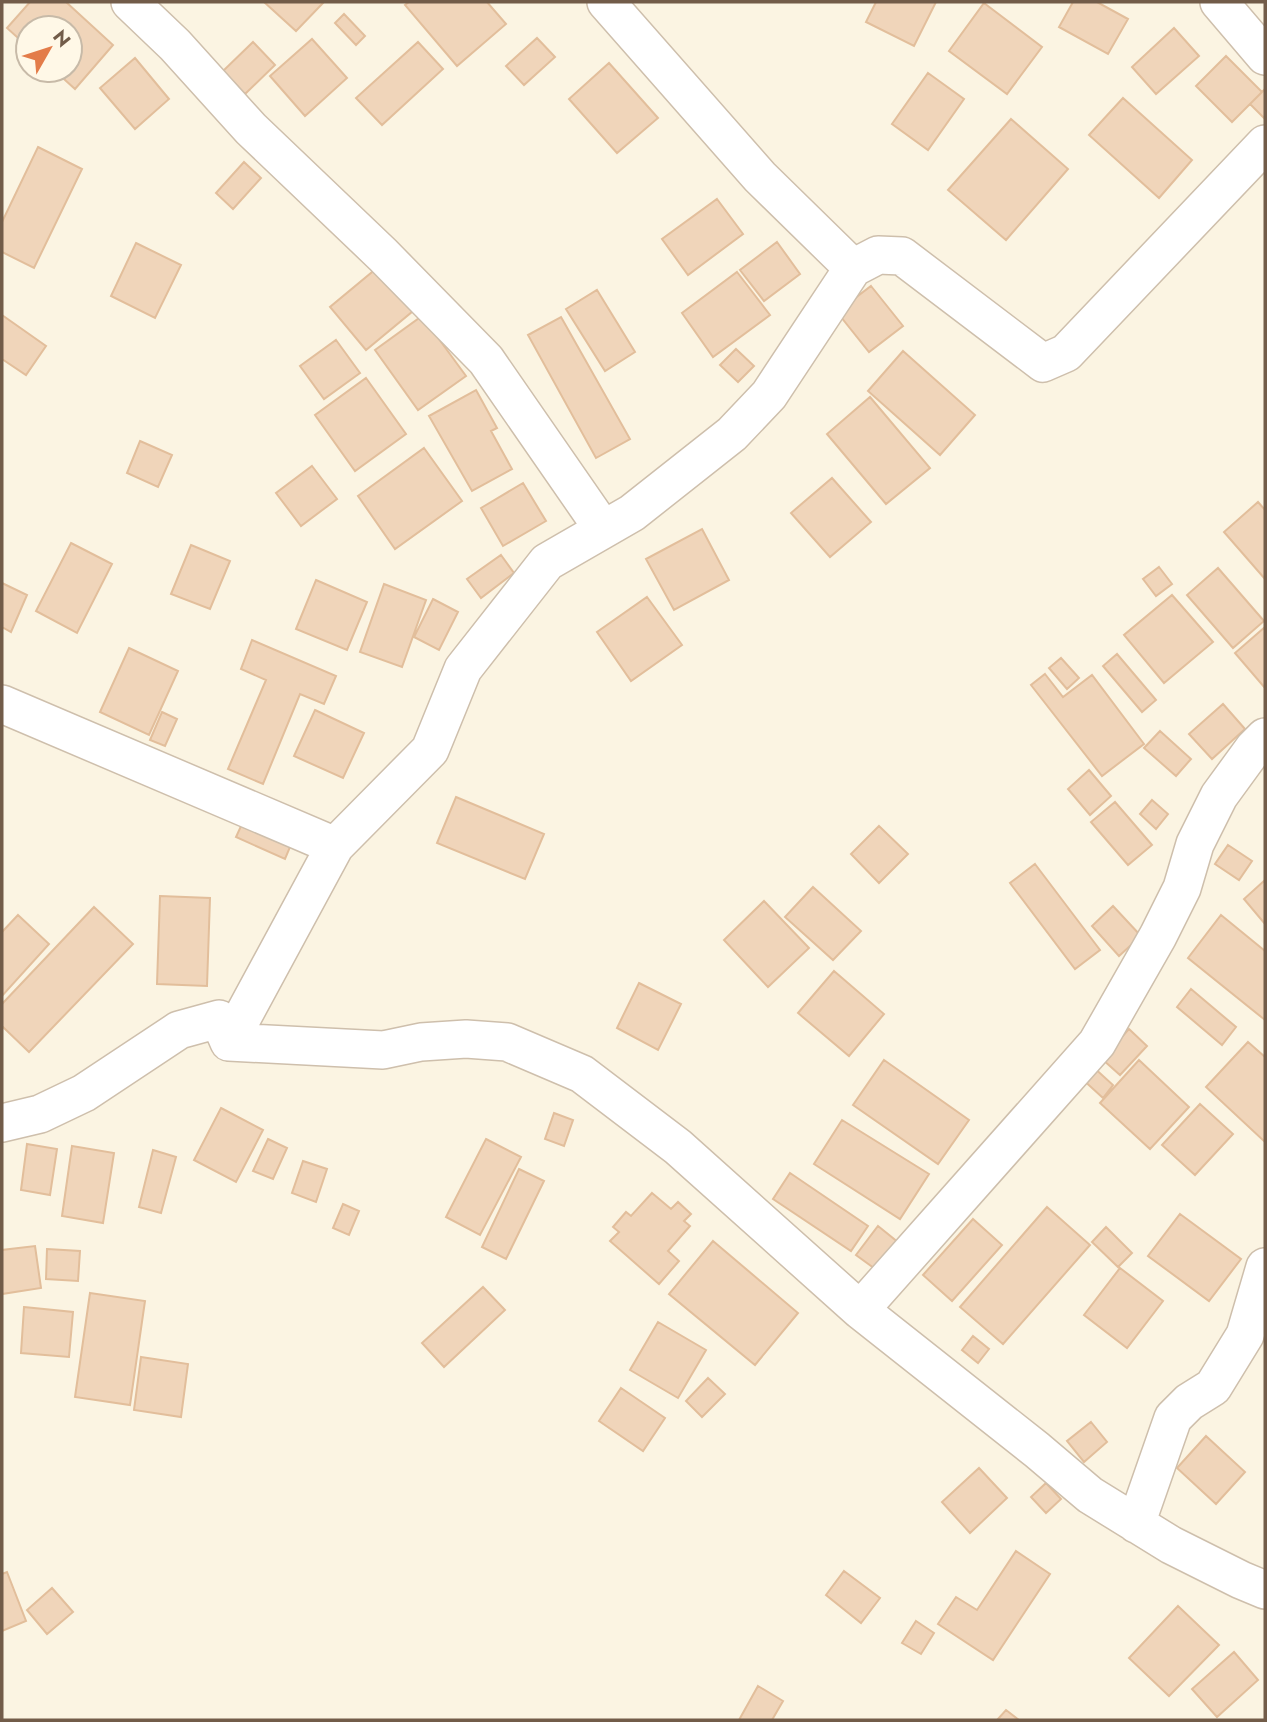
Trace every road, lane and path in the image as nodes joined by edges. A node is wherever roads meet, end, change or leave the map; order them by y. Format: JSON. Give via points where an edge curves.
{"nodes":[{"id":1,"x":130,"y":2,"type":"edge"},
{"id":2,"x":606,"y":2,"type":"edge"},
{"id":3,"x":1219,"y":2,"type":"edge"},
{"id":4,"x":1265,"y":56,"type":"edge"},
{"id":5,"x":1265,"y":144,"type":"edge"},
{"id":6,"x":853,"y":268,"type":"junction"},
{"id":7,"x":603,"y":529,"type":"junction"},
{"id":8,"x":2,"y":704,"type":"edge"},
{"id":9,"x":1265,"y":737,"type":"edge"},
{"id":10,"x":335,"y":846,"type":"junction"},
{"id":11,"x":229,"y":1042,"type":"junction"},
{"id":12,"x":2,"y":1123,"type":"edge"},
{"id":13,"x":1265,"y":1267,"type":"edge"},
{"id":14,"x":860,"y":1310,"type":"junction"},
{"id":15,"x":1136,"y":1524,"type":"junction"},
{"id":16,"x":1265,"y":1590,"type":"edge"}],
"edges":[{"from":1,"to":7,"type":"street","via":[[250,130],[486,360]]},
{"from":2,"to":6,"type":"street","via":[[760,177]]},
{"from":3,"to":4,"type":"street"},
{"from":5,"to":6,"type":"street","via":[[1066,353],[1043,363],[902,256],[878,255]]},
{"from":6,"to":7,"type":"street","via":[[760,405],[732,434],[632,513]]},
{"from":7,"to":10,"type":"street","via":[[547,562],[463,669],[429,750]]},
{"from":8,"to":10,"type":"street"},
{"from":9,"to":14,"type":"street","via":[[1219,796],[1195,844],[1182,888],[1097,1043]]},
{"from":10,"to":11,"type":"street"},
{"from":11,"to":12,"type":"street","via":[[219,1019],[179,1030],[84,1093],[40,1114]]},
{"from":11,"to":14,"type":"street","via":[[383,1050],[432,1041],[507,1042],[582,1074],[678,1147]]},
{"from":13,"to":15,"type":"street","via":[[1245,1335],[1213,1387],[1173,1418]]},
{"from":14,"to":15,"type":"street","via":[[1090,1496]]},
{"from":15,"to":16,"type":"street"}]}
